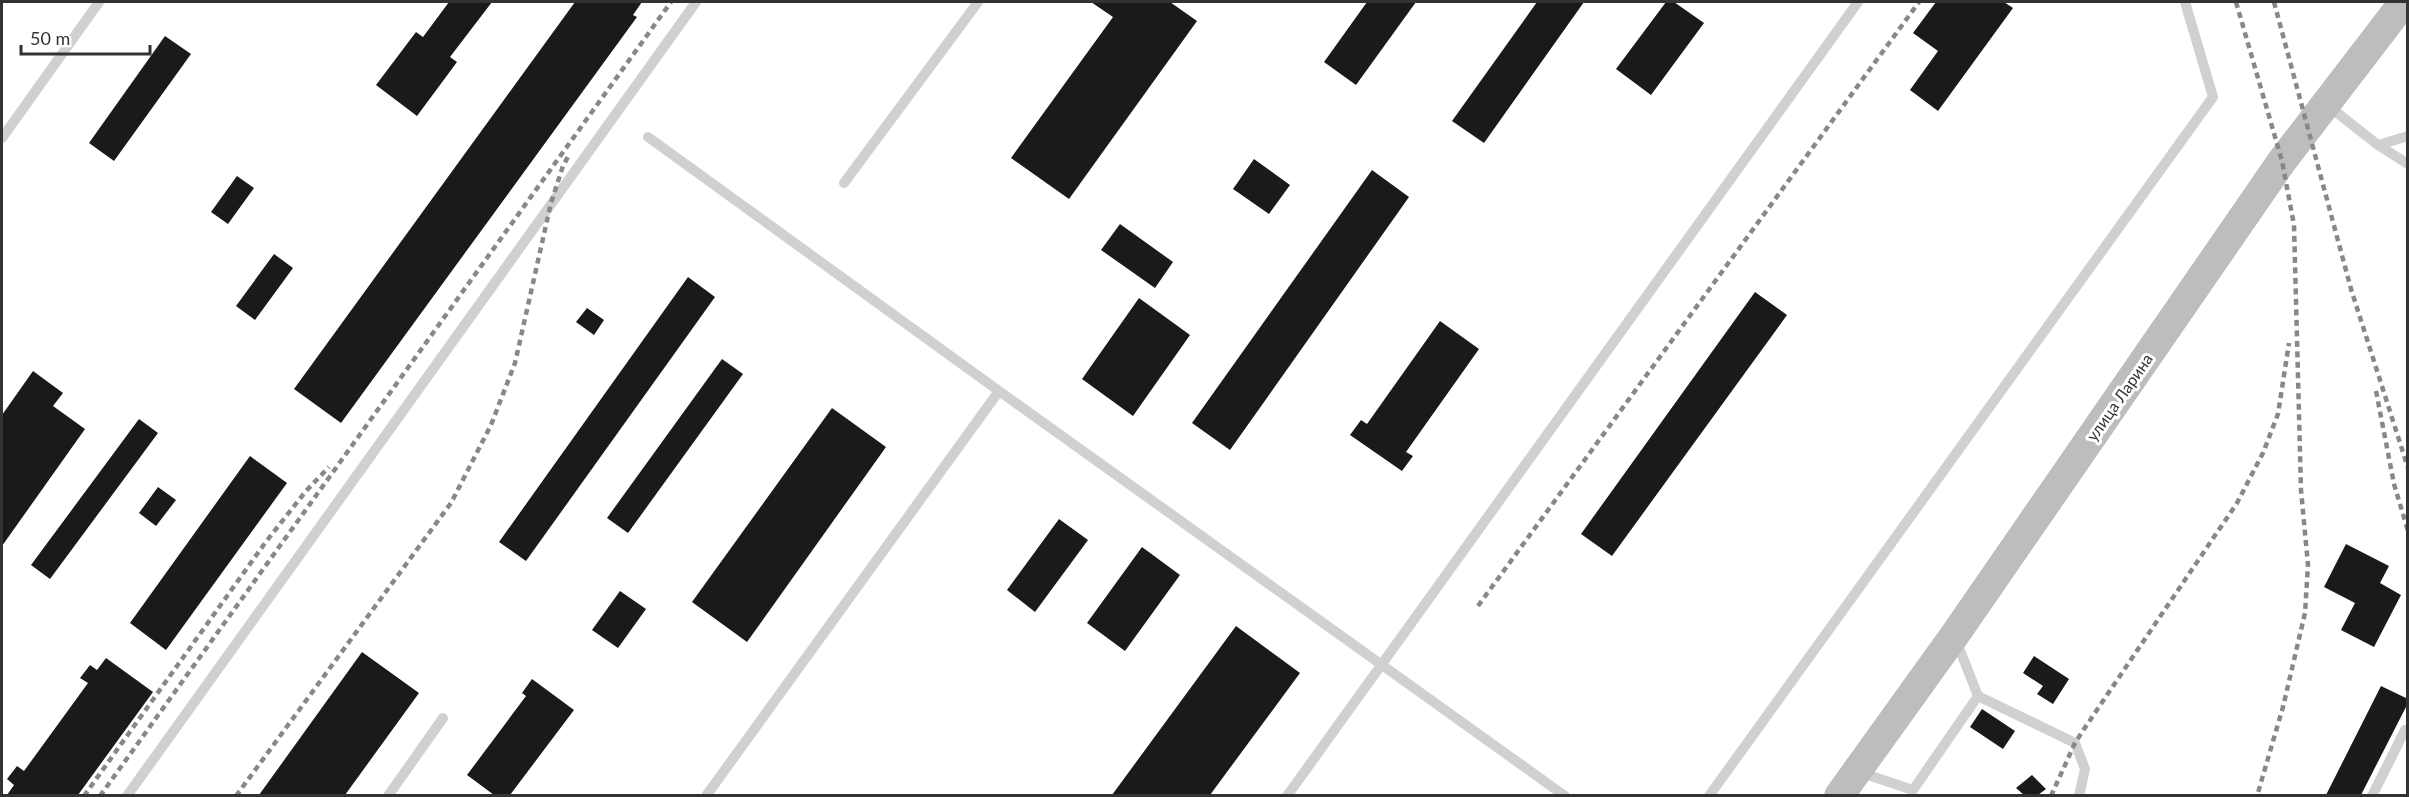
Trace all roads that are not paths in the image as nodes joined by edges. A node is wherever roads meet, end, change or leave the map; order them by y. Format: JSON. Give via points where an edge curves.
{"nodes":[{"id":1,"x":99,"y":2,"type":"edge"},
{"id":2,"x":696,"y":2,"type":"edge"},
{"id":3,"x":978,"y":2,"type":"edge"},
{"id":4,"x":1858,"y":2,"type":"edge"},
{"id":5,"x":2185,"y":2,"type":"edge"},
{"id":6,"x":2404,"y":2,"type":"edge"},
{"id":7,"x":2326,"y":104,"type":"junction"},
{"id":8,"x":648,"y":136,"type":"dead end"},
{"id":9,"x":2408,"y":136,"type":"edge"},
{"id":10,"x":2,"y":138,"type":"edge"},
{"id":11,"x":2378,"y":145,"type":"junction"},
{"id":12,"x":2408,"y":164,"type":"edge"},
{"id":13,"x":844,"y":183,"type":"dead end"},
{"id":14,"x":999,"y":391,"type":"junction"},
{"id":15,"x":1954,"y":636,"type":"junction"},
{"id":16,"x":1381,"y":666,"type":"junction"},
{"id":17,"x":1978,"y":696,"type":"junction"},
{"id":18,"x":443,"y":718,"type":"dead end"},
{"id":19,"x":2404,"y":730,"type":"dead end"},
{"id":20,"x":1856,"y":771,"type":"junction"},
{"id":21,"x":127,"y":795,"type":"edge"},
{"id":22,"x":388,"y":795,"type":"edge"},
{"id":23,"x":706,"y":795,"type":"edge"},
{"id":24,"x":1287,"y":795,"type":"edge"},
{"id":25,"x":1564,"y":795,"type":"edge"},
{"id":26,"x":1709,"y":795,"type":"edge"},
{"id":27,"x":1839,"y":795,"type":"edge"},
{"id":28,"x":2079,"y":795,"type":"edge"},
{"id":29,"x":2372,"y":795,"type":"edge"}],
"edges":[{"from":1,"to":10,"type":"lane"},
{"from":2,"to":21,"type":"lane"},
{"from":3,"to":13,"type":"lane"},
{"from":4,"to":16,"type":"lane"},
{"from":5,"to":26,"type":"lane","via":[[2213,97]]},
{"from":6,"to":7,"type":"street","name":"улица Ларина"},
{"from":7,"to":11,"type":"lane"},
{"from":7,"to":15,"type":"street","name":"улица Ларина","via":[[2282,161]]},
{"from":8,"to":14,"type":"lane"},
{"from":9,"to":11,"type":"lane"},
{"from":11,"to":12,"type":"lane"},
{"from":14,"to":16,"type":"lane"},
{"from":14,"to":23,"type":"lane"},
{"from":15,"to":17,"type":"lane"},
{"from":15,"to":20,"type":"street","name":"улица Ларина"},
{"from":16,"to":24,"type":"lane"},
{"from":16,"to":25,"type":"lane"},
{"from":17,"to":20,"type":"lane","via":[[1913,790]]},
{"from":17,"to":28,"type":"lane","via":[[2075,743],[2085,769]]},
{"from":18,"to":22,"type":"lane"},
{"from":19,"to":29,"type":"lane"},
{"from":20,"to":27,"type":"street","name":"улица Ларина"}]}
